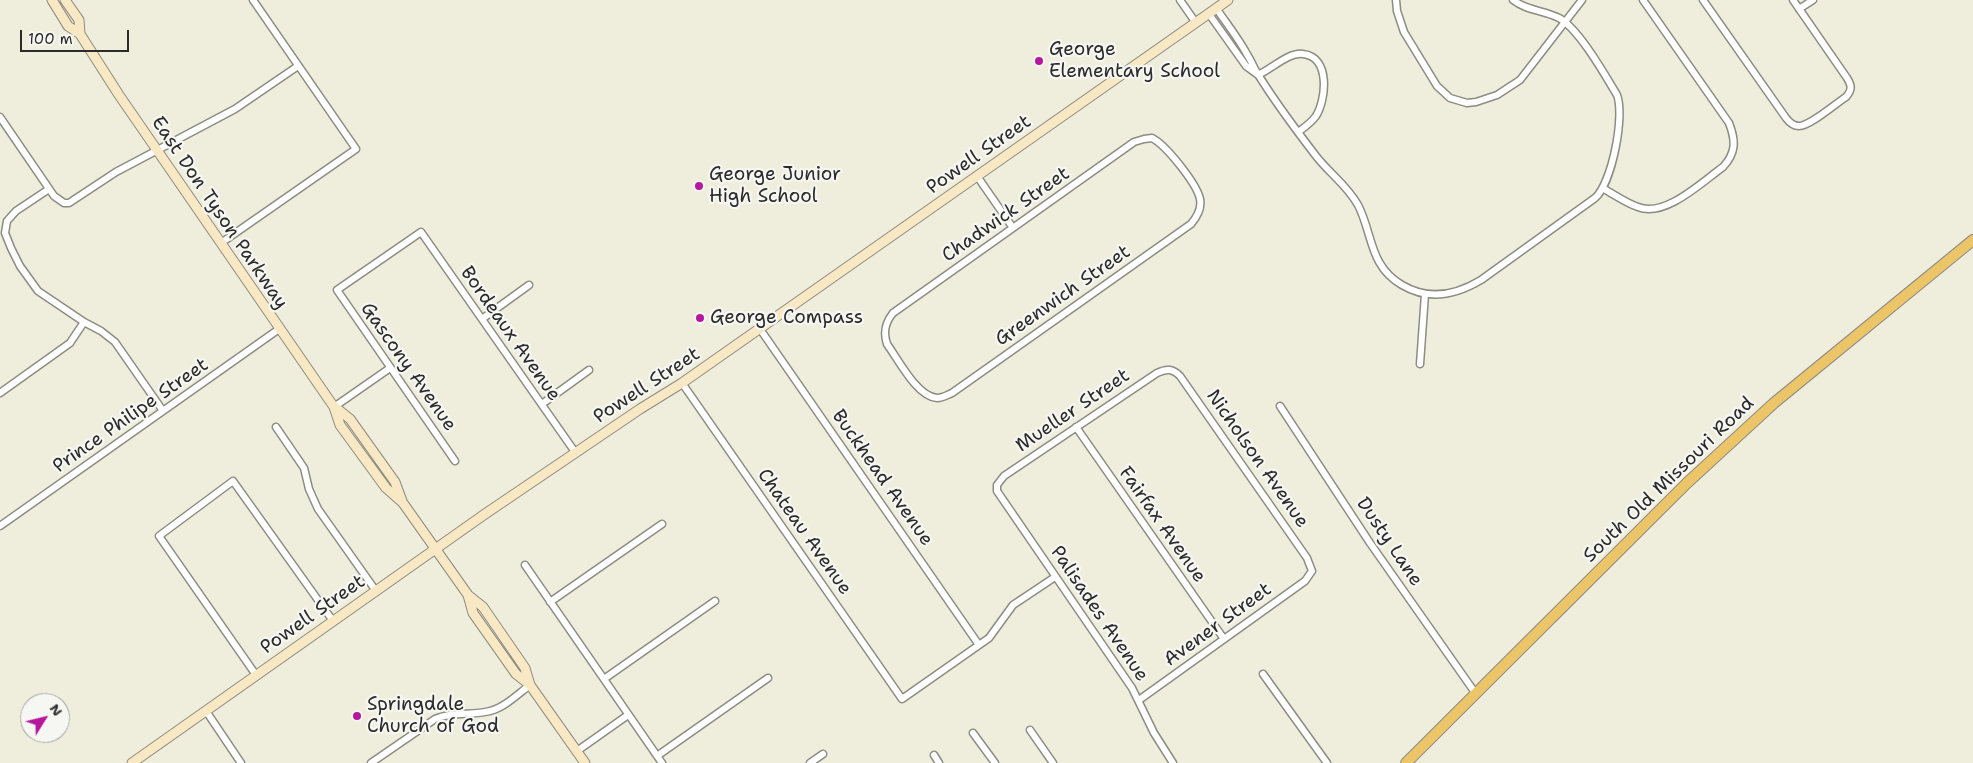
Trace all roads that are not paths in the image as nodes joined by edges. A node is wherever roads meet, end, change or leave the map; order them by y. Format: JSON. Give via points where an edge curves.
{"nodes":[{"id":1,"x":52,"y":0,"type":"edge"},
{"id":2,"x":65,"y":0,"type":"edge"},
{"id":3,"x":253,"y":0,"type":"edge"},
{"id":4,"x":1180,"y":0,"type":"edge"},
{"id":5,"x":1228,"y":0,"type":"edge"},
{"id":6,"x":1396,"y":0,"type":"edge"},
{"id":7,"x":1513,"y":0,"type":"edge"},
{"id":8,"x":1582,"y":0,"type":"edge"},
{"id":9,"x":1643,"y":0,"type":"edge"},
{"id":10,"x":1703,"y":0,"type":"edge"},
{"id":11,"x":1793,"y":0,"type":"edge"},
{"id":12,"x":1813,"y":0,"type":"edge"},
{"id":13,"x":1799,"y":9,"type":"junction"},
{"id":14,"x":1213,"y":11,"type":"junction"},
{"id":15,"x":1565,"y":22,"type":"junction"},
{"id":16,"x":1196,"y":23,"type":"junction"},
{"id":17,"x":80,"y":34,"type":"junction"},
{"id":18,"x":298,"y":66,"type":"junction"},
{"id":19,"x":1258,"y":75,"type":"junction"},
{"id":20,"x":0,"y":118,"type":"edge"},
{"id":21,"x":1298,"y":132,"type":"junction"},
{"id":22,"x":158,"y":150,"type":"junction"},
{"id":23,"x":977,"y":176,"type":"junction"},
{"id":24,"x":49,"y":189,"type":"junction"},
{"id":25,"x":1604,"y":189,"type":"junction"},
{"id":26,"x":1200,"y":210,"type":"joint"},
{"id":27,"x":1013,"y":228,"type":"junction"},
{"id":28,"x":1973,"y":240,"type":"edge"},
{"id":29,"x":221,"y":243,"type":"junction"},
{"id":30,"x":529,"y":285,"type":"dead end"},
{"id":31,"x":337,"y":290,"type":"joint"},
{"id":32,"x":1425,"y":294,"type":"junction"},
{"id":33,"x":482,"y":319,"type":"junction"},
{"id":34,"x":84,"y":322,"type":"junction"},
{"id":35,"x":885,"y":328,"type":"joint"},
{"id":36,"x":760,"y":329,"type":"junction"},
{"id":37,"x":279,"y":330,"type":"junction"},
{"id":38,"x":1420,"y":364,"type":"dead end"},
{"id":39,"x":390,"y":368,"type":"junction"},
{"id":40,"x":1170,"y":369,"type":"joint"},
{"id":41,"x":590,"y":370,"type":"dead end"},
{"id":42,"x":682,"y":383,"type":"junction"},
{"id":43,"x":0,"y":393,"type":"edge"},
{"id":44,"x":542,"y":404,"type":"junction"},
{"id":45,"x":1280,"y":406,"type":"dead end"},
{"id":46,"x":334,"y":407,"type":"junction"},
{"id":47,"x":163,"y":412,"type":"junction"},
{"id":48,"x":276,"y":427,"type":"dead end"},
{"id":49,"x":1076,"y":427,"type":"junction"},
{"id":50,"x":576,"y":452,"type":"junction"},
{"id":51,"x":455,"y":461,"type":"dead end"},
{"id":52,"x":997,"y":485,"type":"joint"},
{"id":53,"x":662,"y":524,"type":"dead end"},
{"id":54,"x":0,"y":526,"type":"edge"},
{"id":55,"x":436,"y":550,"type":"junction"},
{"id":56,"x":524,"y":565,"type":"dead end"},
{"id":57,"x":1312,"y":571,"type":"joint"},
{"id":58,"x":1055,"y":577,"type":"junction"},
{"id":59,"x":376,"y":590,"type":"junction"},
{"id":60,"x":715,"y":601,"type":"dead end"},
{"id":61,"x":550,"y":602,"type":"junction"},
{"id":62,"x":333,"y":621,"type":"junction"},
{"id":63,"x":1224,"y":639,"type":"junction"},
{"id":64,"x":979,"y":645,"type":"junction"},
{"id":65,"x":1263,"y":674,"type":"dead end"},
{"id":66,"x":256,"y":675,"type":"junction"},
{"id":67,"x":768,"y":678,"type":"dead end"},
{"id":68,"x":604,"y":679,"type":"junction"},
{"id":69,"x":530,"y":685,"type":"junction"},
{"id":70,"x":1476,"y":694,"type":"junction"},
{"id":71,"x":1139,"y":700,"type":"junction"},
{"id":72,"x":206,"y":711,"type":"junction"},
{"id":73,"x":628,"y":715,"type":"junction"},
{"id":74,"x":1030,"y":730,"type":"dead end"},
{"id":75,"x":973,"y":733,"type":"dead end"},
{"id":76,"x":576,"y":751,"type":"junction"},
{"id":77,"x":823,"y":754,"type":"dead end"},
{"id":78,"x":934,"y":755,"type":"dead end"},
{"id":79,"x":657,"y":756,"type":"junction"},
{"id":80,"x":132,"y":763,"type":"edge"},
{"id":81,"x":242,"y":763,"type":"edge"},
{"id":82,"x":371,"y":763,"type":"edge"},
{"id":83,"x":585,"y":763,"type":"edge"},
{"id":84,"x":662,"y":763,"type":"edge"},
{"id":85,"x":810,"y":763,"type":"edge"},
{"id":86,"x":939,"y":763,"type":"edge"},
{"id":87,"x":995,"y":763,"type":"edge"},
{"id":88,"x":1053,"y":763,"type":"edge"},
{"id":89,"x":1173,"y":763,"type":"edge"},
{"id":90,"x":1327,"y":763,"type":"edge"},
{"id":91,"x":1406,"y":763,"type":"edge"}],
"edges":[{"from":1,"to":17,"type":"street","name":"East Don Tyson Parkway","via":[[68,26]]},
{"from":2,"to":17,"type":"street","name":"East Don Tyson Parkway","via":[[78,20]]},
{"from":3,"to":18,"type":"street"},
{"from":4,"to":16,"type":"street"},
{"from":5,"to":14,"type":"street","name":"Powell Street"},
{"from":6,"to":15,"type":"street","via":[[1404,32],[1436,86],[1450,98],[1467,103],[1487,99],[1516,84]]},
{"from":7,"to":15,"type":"street"},
{"from":8,"to":15,"type":"street"},
{"from":9,"to":25,"type":"street","via":[[1729,123],[1735,147],[1723,168],[1667,207],[1639,208]]},
{"from":10,"to":13,"type":"street","via":[[1791,124],[1798,126],[1806,124],[1850,92],[1850,83]]},
{"from":11,"to":13,"type":"street"},
{"from":12,"to":13,"type":"street"},
{"from":14,"to":16,"type":"street","name":"Powell Street"},
{"from":14,"to":19,"type":"street","via":[[1238,39]]},
{"from":15,"to":25,"type":"street","via":[[1577,34],[1620,102],[1610,172]]},
{"from":16,"to":23,"type":"street","name":"Powell Street"},
{"from":17,"to":22,"type":"street","name":"East Don Tyson Parkway"},
{"from":18,"to":22,"type":"street","via":[[235,108]]},
{"from":18,"to":29,"type":"street","via":[[356,149]]},
{"from":19,"to":21,"type":"street"},
{"from":19,"to":21,"type":"street","via":[[1297,54],[1310,56],[1321,66],[1324,77],[1319,108],[1314,119]]},
{"from":20,"to":24,"type":"street"},
{"from":21,"to":32,"type":"street","via":[[1357,203],[1382,268],[1402,285]]},
{"from":22,"to":24,"type":"street","via":[[116,172],[74,201],[64,204]]},
{"from":22,"to":29,"type":"street","name":"East Don Tyson Parkway"},
{"from":23,"to":27,"type":"street"},
{"from":23,"to":36,"type":"street","name":"Powell Street"},
{"from":24,"to":34,"type":"street","via":[[16,212],[7,221],[5,233],[10,248],[32,284],[47,299]]},
{"from":25,"to":32,"type":"street","via":[[1468,288],[1447,294]]},
{"from":26,"to":27,"type":"street","name":"Chadwick Street","via":[[1196,189],[1167,149],[1152,138],[1144,138]]},
{"from":26,"to":35,"type":"street","name":"Greenwich Street","via":[[1183,230],[944,397],[926,395],[918,388],[887,344]]},
{"from":27,"to":35,"type":"street","name":"Chadwick Street","via":[[894,313]]},
{"from":28,"to":70,"type":"main road","name":"South Old Missouri Road","via":[[1774,403],[1687,483]]},
{"from":29,"to":37,"type":"street","name":"East Don Tyson Parkway"},
{"from":30,"to":33,"type":"street"},
{"from":31,"to":33,"type":"street","name":"Bordeaux Avenue","via":[[421,232]]},
{"from":31,"to":39,"type":"street","name":"Gascony Avenue"},
{"from":32,"to":38,"type":"street"},
{"from":33,"to":44,"type":"street","name":"Bordeaux Avenue"},
{"from":34,"to":43,"type":"street","via":[[70,343]]},
{"from":34,"to":47,"type":"street","via":[[114,342]]},
{"from":36,"to":42,"type":"street","name":"Powell Street"},
{"from":36,"to":64,"type":"street","name":"Buckhead Avenue"},
{"from":37,"to":46,"type":"street","name":"East Don Tyson Parkway"},
{"from":37,"to":47,"type":"street","name":"Prince Philipe Street"},
{"from":39,"to":46,"type":"street"},
{"from":39,"to":51,"type":"street","name":"Gascony Avenue"},
{"from":40,"to":49,"type":"street","name":"Mueller Street","via":[[1163,369]]},
{"from":40,"to":57,"type":"street","name":"Nicholson Avenue","via":[[1180,376],[1308,558]]},
{"from":41,"to":44,"type":"street"},
{"from":42,"to":50,"type":"street","name":"Powell Street"},
{"from":42,"to":64,"type":"street","name":"Chateau Avenue","via":[[902,699]]},
{"from":44,"to":50,"type":"street","name":"Bordeaux Avenue"},
{"from":45,"to":70,"type":"street","name":"Dusty Lane","via":[[1370,543]]},
{"from":46,"to":55,"type":"street","name":"East Don Tyson Parkway","via":[[340,425]]},
{"from":47,"to":54,"type":"street","name":"Prince Philipe Street"},
{"from":48,"to":59,"type":"street","via":[[304,468],[318,509]]},
{"from":49,"to":52,"type":"street","name":"Mueller Street","via":[[1004,476]]},
{"from":49,"to":63,"type":"street","name":"Fairfax Avenue"},
{"from":50,"to":55,"type":"street","name":"Powell Street"},
{"from":52,"to":58,"type":"street","name":"Palisades Avenue","via":[[999,497]]},
{"from":53,"to":61,"type":"street"},
{"from":55,"to":59,"type":"street","name":"Powell Street"},
{"from":55,"to":69,"type":"street","name":"East Don Tyson Parkway","via":[[468,596],[478,621],[516,674]]},
{"from":56,"to":61,"type":"street"},
{"from":57,"to":63,"type":"street","name":"Avener Street","via":[[1304,581]]},
{"from":58,"to":64,"type":"street","via":[[1013,605],[989,638]]},
{"from":58,"to":71,"type":"street","name":"Palisades Avenue"},
{"from":59,"to":62,"type":"street","name":"Powell Street"},
{"from":60,"to":68,"type":"street"},
{"from":61,"to":68,"type":"street"},
{"from":62,"to":66,"type":"street","name":"Powell Street"},
{"from":62,"to":66,"type":"street","via":[[233,481],[159,536]]},
{"from":63,"to":71,"type":"street","name":"Avener Street"},
{"from":65,"to":90,"type":"street"},
{"from":66,"to":72,"type":"street","name":"Powell Street"},
{"from":67,"to":79,"type":"street"},
{"from":68,"to":73,"type":"street"},
{"from":69,"to":76,"type":"street","name":"East Don Tyson Parkway"},
{"from":69,"to":82,"type":"street","via":[[498,708],[446,714],[435,719]]},
{"from":70,"to":91,"type":"main road","name":"South Old Missouri Road"},
{"from":71,"to":89,"type":"street","name":"Palisades Avenue"},
{"from":72,"to":80,"type":"street","name":"Powell Street"},
{"from":72,"to":81,"type":"street"},
{"from":73,"to":76,"type":"street"},
{"from":73,"to":79,"type":"street"},
{"from":74,"to":88,"type":"street"},
{"from":75,"to":87,"type":"street"},
{"from":76,"to":83,"type":"street","name":"East Don Tyson Parkway"},
{"from":77,"to":85,"type":"street"},
{"from":78,"to":86,"type":"street"},
{"from":79,"to":84,"type":"street"}]}
